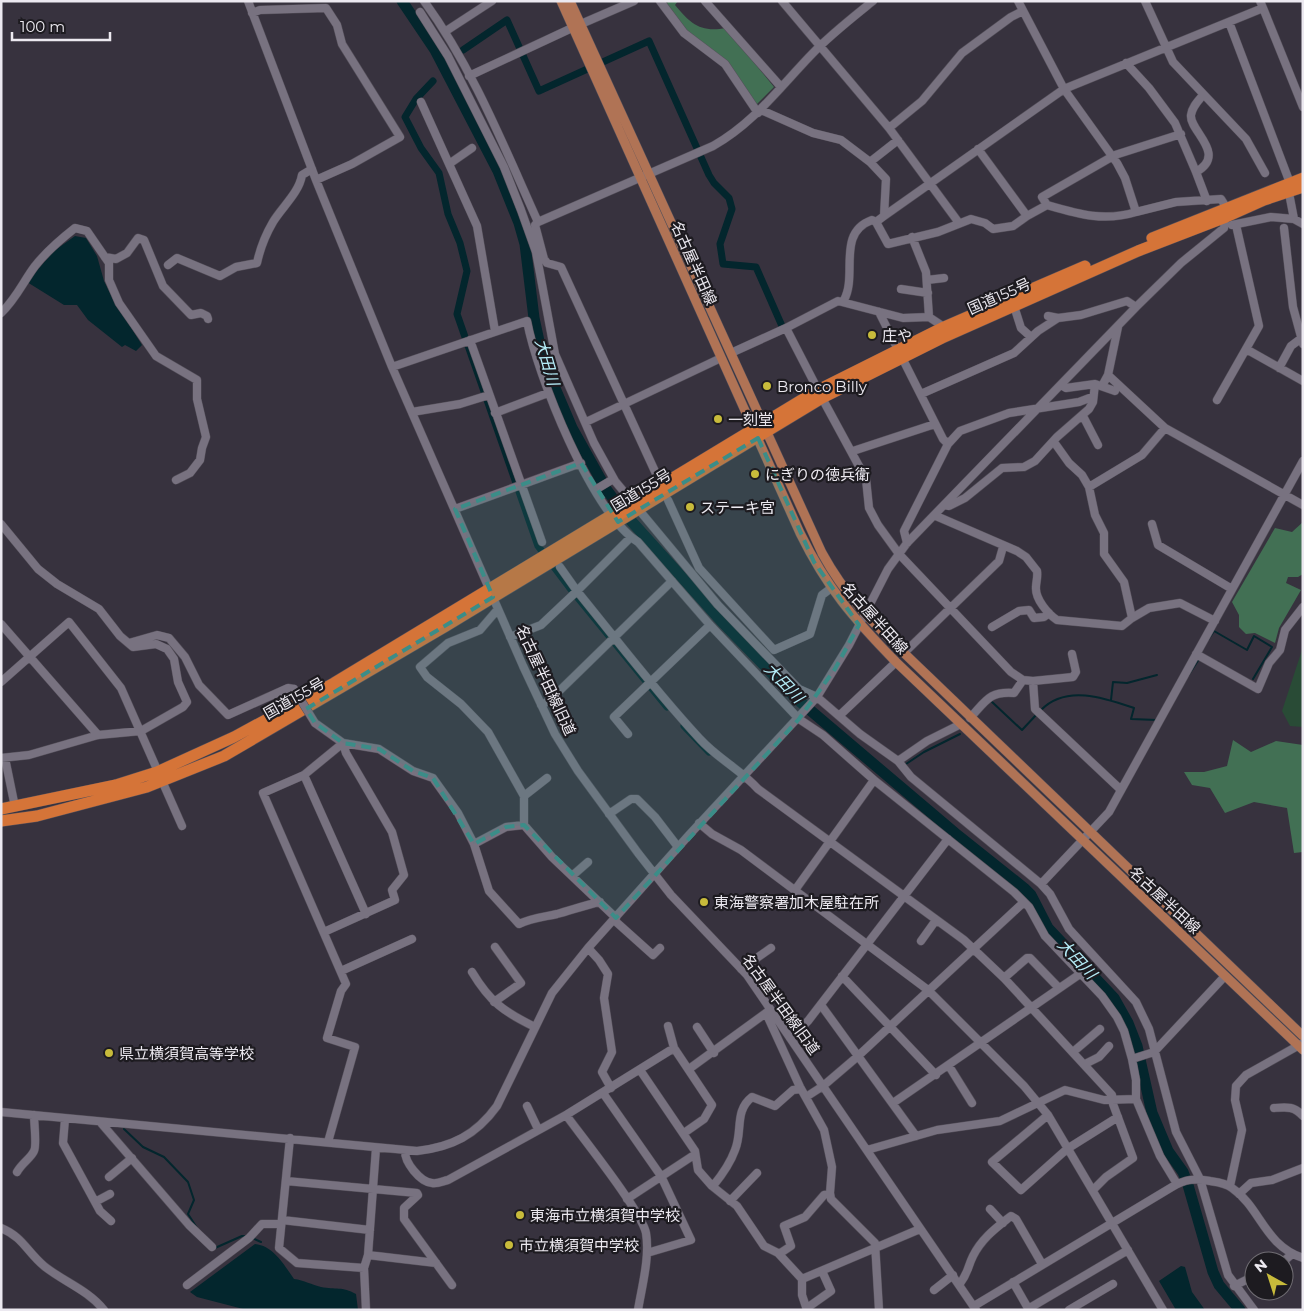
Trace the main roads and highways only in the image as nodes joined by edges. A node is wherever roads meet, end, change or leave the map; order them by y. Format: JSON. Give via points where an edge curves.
{"nodes":[{"id":1,"x":561,"y":1,"type":"edge"},
{"id":2,"x":570,"y":1,"type":"edge"},
{"id":3,"x":1303,"y":185,"type":"edge"},
{"id":4,"x":1226,"y":216,"type":"junction"},
{"id":5,"x":901,"y":353,"type":"junction"},
{"id":6,"x":761,"y":430,"type":"junction"},
{"id":7,"x":159,"y":776,"type":"junction"},
{"id":8,"x":1,"y":809,"type":"edge"},
{"id":9,"x":1,"y":822,"type":"edge"},
{"id":10,"x":1303,"y":1036,"type":"edge"},
{"id":11,"x":1301,"y":1046,"type":"edge"}],
"edges":[{"from":1,"to":6,"type":"main road","name":"名古屋半田線","via":[[721,358]]},
{"from":2,"to":6,"type":"main road","name":"名古屋半田線","via":[[731,353]]},
{"from":3,"to":4,"type":"highway","name":"国道155号"},
{"from":4,"to":5,"type":"highway","name":"国道155号"},
{"from":4,"to":5,"type":"highway","name":"国道155号","via":[[944,327]]},
{"from":5,"to":6,"type":"highway","name":"国道155号","via":[[820,394]]},
{"from":6,"to":7,"type":"highway","name":"国道155号","via":[[616,520],[491,592],[270,718]]},
{"from":6,"to":10,"type":"main road","name":"名古屋半田線","via":[[822,553],[864,615]]},
{"from":6,"to":11,"type":"main road","name":"名古屋半田線","via":[[800,533],[830,589],[859,625]]},
{"from":7,"to":8,"type":"highway","name":"国道155号"},
{"from":7,"to":9,"type":"highway","name":"国道155号","via":[[37,816]]}]}
